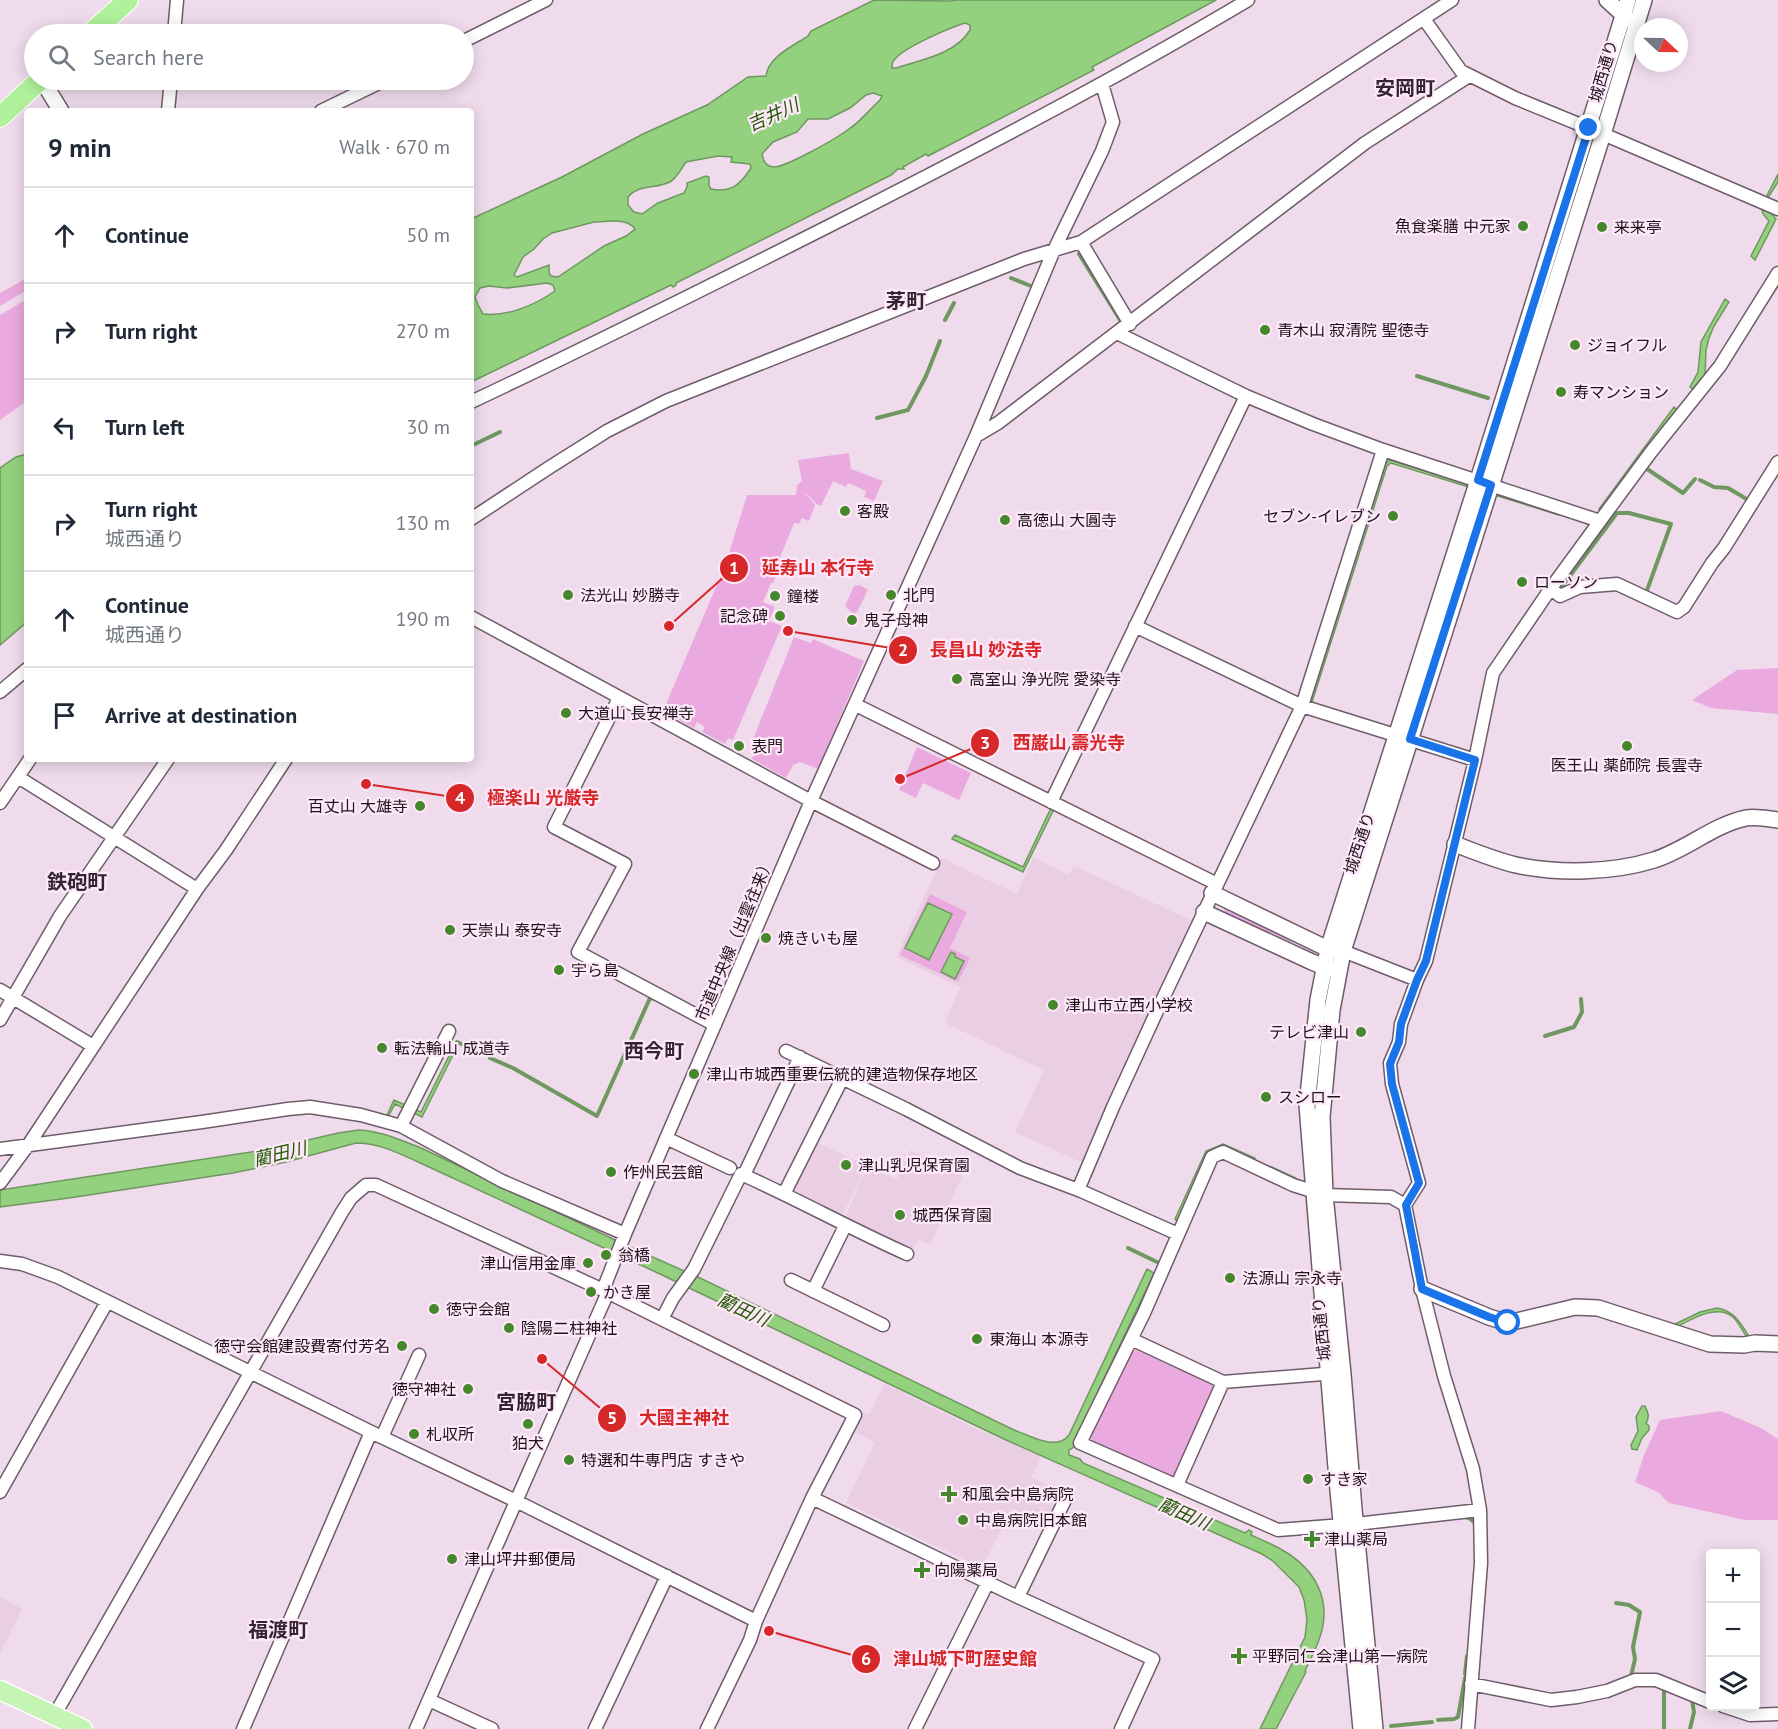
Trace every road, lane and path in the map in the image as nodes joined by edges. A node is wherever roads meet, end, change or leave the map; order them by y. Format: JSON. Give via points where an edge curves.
{"nodes":[{"id":1,"x":128,"y":0,"type":"edge"},
{"id":2,"x":177,"y":0,"type":"edge"},
{"id":3,"x":546,"y":0,"type":"edge"},
{"id":4,"x":1248,"y":0,"type":"edge"},
{"id":5,"x":1452,"y":0,"type":"edge"},
{"id":6,"x":1607,"y":0,"type":"edge"},
{"id":7,"x":1644,"y":0,"type":"edge"},
{"id":8,"x":1629,"y":13,"type":"edge"},
{"id":9,"x":1424,"y":19,"type":"junction"},
{"id":10,"x":101,"y":24,"type":"edge"},
{"id":11,"x":175,"y":24,"type":"edge"},
{"id":12,"x":474,"y":36,"type":"edge"},
{"id":13,"x":1469,"y":76,"type":"junction"},
{"id":14,"x":1102,"y":84,"type":"junction"},
{"id":15,"x":30,"y":90,"type":"edge"},
{"id":16,"x":48,"y":90,"type":"edge"},
{"id":17,"x":170,"y":90,"type":"edge"},
{"id":18,"x":364,"y":90,"type":"edge"},
{"id":19,"x":60,"y":108,"type":"edge"},
{"id":20,"x":168,"y":108,"type":"edge"},
{"id":21,"x":327,"y":108,"type":"edge"},
{"id":22,"x":0,"y":117,"type":"edge"},
{"id":23,"x":1596,"y":131,"type":"junction"},
{"id":24,"x":1778,"y":210,"type":"edge"},
{"id":25,"x":1081,"y":242,"type":"junction"},
{"id":26,"x":1054,"y":250,"type":"junction"},
{"id":27,"x":1778,"y":273,"type":"edge"},
{"id":28,"x":1130,"y":324,"type":"junction"},
{"id":29,"x":1117,"y":333,"type":"junction"},
{"id":30,"x":1246,"y":396,"type":"junction"},
{"id":31,"x":474,"y":401,"type":"edge"},
{"id":32,"x":976,"y":436,"type":"junction"},
{"id":33,"x":1383,"y":450,"type":"junction"},
{"id":34,"x":1778,"y":462,"type":"edge"},
{"id":35,"x":1485,"y":483,"type":"junction"},
{"id":36,"x":474,"y":517,"type":"edge"},
{"id":37,"x":1600,"y":521,"type":"junction"},
{"id":38,"x":1551,"y":588,"type":"junction"},
{"id":39,"x":474,"y":618,"type":"edge"},
{"id":40,"x":1135,"y":626,"type":"junction"},
{"id":41,"x":24,"y":672,"type":"edge"},
{"id":42,"x":0,"y":693,"type":"edge"},
{"id":43,"x":619,"y":698,"type":"junction"},
{"id":44,"x":856,"y":705,"type":"junction"},
{"id":45,"x":1302,"y":706,"type":"junction"},
{"id":46,"x":1404,"y":737,"type":"junction"},
{"id":47,"x":1475,"y":760,"type":"junction"},
{"id":48,"x":28,"y":762,"type":"edge"},
{"id":49,"x":166,"y":762,"type":"edge"},
{"id":50,"x":284,"y":762,"type":"edge"},
{"id":51,"x":18,"y":777,"type":"junction"},
{"id":52,"x":811,"y":801,"type":"junction"},
{"id":53,"x":1051,"y":802,"type":"junction"},
{"id":54,"x":0,"y":804,"type":"edge"},
{"id":55,"x":1778,"y":820,"type":"edge"},
{"id":56,"x":113,"y":837,"type":"junction"},
{"id":57,"x":1455,"y":844,"type":"junction"},
{"id":58,"x":933,"y":863,"type":"dead end"},
{"id":59,"x":197,"y":889,"type":"junction"},
{"id":60,"x":1215,"y":889,"type":"junction"},
{"id":61,"x":1204,"y":912,"type":"junction"},
{"id":62,"x":1336,"y":950,"type":"junction"},
{"id":63,"x":1332,"y":969,"type":"junction"},
{"id":64,"x":1417,"y":980,"type":"junction"},
{"id":65,"x":0,"y":990,"type":"edge"},
{"id":66,"x":13,"y":998,"type":"junction"},
{"id":67,"x":0,"y":1020,"type":"edge"},
{"id":68,"x":715,"y":1025,"type":"junction"},
{"id":69,"x":449,"y":1031,"type":"dead end"},
{"id":70,"x":93,"y":1046,"type":"junction"},
{"id":71,"x":786,"y":1051,"type":"dead end"},
{"id":72,"x":800,"y":1057,"type":"junction"},
{"id":73,"x":843,"y":1077,"type":"junction"},
{"id":74,"x":401,"y":1126,"type":"junction"},
{"id":75,"x":666,"y":1138,"type":"junction"},
{"id":76,"x":29,"y":1144,"type":"junction"},
{"id":77,"x":0,"y":1149,"type":"edge"},
{"id":78,"x":730,"y":1168,"type":"dead end"},
{"id":79,"x":744,"y":1175,"type":"junction"},
{"id":80,"x":2,"y":1181,"type":"edge"},
{"id":81,"x":1078,"y":1190,"type":"junction"},
{"id":82,"x":1319,"y":1193,"type":"junction"},
{"id":83,"x":784,"y":1194,"type":"junction"},
{"id":84,"x":1406,"y":1205,"type":"junction"},
{"id":85,"x":845,"y":1226,"type":"junction"},
{"id":86,"x":1178,"y":1234,"type":"junction"},
{"id":87,"x":624,"y":1236,"type":"junction"},
{"id":88,"x":907,"y":1254,"type":"dead end"},
{"id":89,"x":0,"y":1261,"type":"edge"},
{"id":90,"x":791,"y":1280,"type":"dead end"},
{"id":91,"x":1422,"y":1289,"type":"junction"},
{"id":92,"x":605,"y":1291,"type":"junction"},
{"id":93,"x":813,"y":1291,"type":"junction"},
{"id":94,"x":107,"y":1302,"type":"junction"},
{"id":95,"x":663,"y":1319,"type":"junction"},
{"id":96,"x":883,"y":1324,"type":"dead end"},
{"id":97,"x":1778,"y":1336,"type":"edge"},
{"id":98,"x":1131,"y":1339,"type":"junction"},
{"id":99,"x":1755,"y":1343,"type":"junction"},
{"id":100,"x":1778,"y":1344,"type":"edge"},
{"id":101,"x":419,"y":1355,"type":"dead end"},
{"id":102,"x":250,"y":1373,"type":"junction"},
{"id":103,"x":1336,"y":1373,"type":"junction"},
{"id":104,"x":1223,"y":1382,"type":"junction"},
{"id":105,"x":376,"y":1435,"type":"junction"},
{"id":106,"x":1177,"y":1485,"type":"junction"},
{"id":107,"x":0,"y":1492,"type":"edge"},
{"id":108,"x":812,"y":1498,"type":"junction"},
{"id":109,"x":1065,"y":1500,"type":"dead end"},
{"id":110,"x":516,"y":1501,"type":"junction"},
{"id":111,"x":1480,"y":1510,"type":"junction"},
{"id":112,"x":1349,"y":1524,"type":"junction"},
{"id":113,"x":667,"y":1576,"type":"junction"},
{"id":114,"x":988,"y":1582,"type":"junction"},
{"id":115,"x":1018,"y":1597,"type":"junction"},
{"id":116,"x":756,"y":1621,"type":"junction"},
{"id":117,"x":1471,"y":1684,"type":"junction"},
{"id":118,"x":0,"y":1690,"type":"edge"},
{"id":119,"x":429,"y":1700,"type":"junction"},
{"id":120,"x":1706,"y":1700,"type":"edge"},
{"id":121,"x":1736,"y":1711,"type":"edge"},
{"id":122,"x":1778,"y":1714,"type":"edge"},
{"id":123,"x":54,"y":1716,"type":"junction"},
{"id":124,"x":82,"y":1729,"type":"edge"},
{"id":125,"x":243,"y":1729,"type":"edge"},
{"id":126,"x":416,"y":1729,"type":"edge"},
{"id":127,"x":492,"y":1729,"type":"edge"},
{"id":128,"x":596,"y":1729,"type":"edge"},
{"id":129,"x":707,"y":1729,"type":"edge"},
{"id":130,"x":915,"y":1729,"type":"edge"},
{"id":131,"x":1121,"y":1729,"type":"edge"},
{"id":132,"x":1361,"y":1729,"type":"edge"},
{"id":133,"x":1376,"y":1729,"type":"edge"},
{"id":134,"x":1468,"y":1729,"type":"edge"}],
"edges":[{"from":1,"to":10,"type":"highway"},
{"from":2,"to":11,"type":"street"},
{"from":3,"to":12,"type":"street"},
{"from":4,"to":14,"type":"street"},
{"from":5,"to":9,"type":"street"},
{"from":6,"to":8,"type":"street"},
{"from":7,"to":8,"type":"street","name":"城西通り"},
{"from":8,"to":23,"type":"street","name":"城西通り"},
{"from":9,"to":13,"type":"street","via":[[1461,71]]},
{"from":9,"to":25,"type":"street"},
{"from":13,"to":23,"type":"street"},
{"from":13,"to":28,"type":"street","via":[[1365,143]]},
{"from":14,"to":26,"type":"street","name":"市道中央線（出雲往来）","via":[[1113,122]]},
{"from":14,"to":31,"type":"street","via":[[695,294]]},
{"from":15,"to":22,"type":"highway"},
{"from":16,"to":19,"type":"street"},
{"from":17,"to":20,"type":"street"},
{"from":18,"to":21,"type":"street"},
{"from":23,"to":24,"type":"street"},
{"from":23,"to":35,"type":"street","name":"城西通り"},
{"from":25,"to":26,"type":"street"},
{"from":25,"to":28,"type":"street"},
{"from":26,"to":32,"type":"street","name":"市道中央線（出雲往来）"},
{"from":26,"to":36,"type":"street","via":[[666,401],[607,431]]},
{"from":27,"to":37,"type":"street","via":[[1720,366]]},
{"from":28,"to":29,"type":"street"},
{"from":29,"to":30,"type":"street"},
{"from":29,"to":32,"type":"street","via":[[999,423]]},
{"from":30,"to":33,"type":"street"},
{"from":30,"to":40,"type":"street"},
{"from":32,"to":44,"type":"street","name":"市道中央線（出雲往来）"},
{"from":33,"to":35,"type":"street"},
{"from":33,"to":45,"type":"street"},
{"from":34,"to":38,"type":"street","via":[[1724,548],[1677,612],[1617,584],[1580,587],[1560,596]]},
{"from":35,"to":37,"type":"street"},
{"from":35,"to":46,"type":"street","name":"城西通り"},
{"from":37,"to":38,"type":"street"},
{"from":38,"to":47,"type":"street","via":[[1493,673]]},
{"from":39,"to":43,"type":"street"},
{"from":40,"to":45,"type":"street"},
{"from":40,"to":53,"type":"street"},
{"from":41,"to":42,"type":"street"},
{"from":43,"to":52,"type":"street"},
{"from":43,"to":68,"type":"street","via":[[554,827],[625,864],[578,952]]},
{"from":44,"to":52,"type":"street","name":"市道中央線（出雲往来）"},
{"from":44,"to":53,"type":"street"},
{"from":45,"to":46,"type":"street"},
{"from":45,"to":60,"type":"street"},
{"from":46,"to":47,"type":"street"},
{"from":46,"to":62,"type":"street","name":"城西通り"},
{"from":47,"to":57,"type":"street"},
{"from":48,"to":51,"type":"street"},
{"from":49,"to":56,"type":"street"},
{"from":50,"to":59,"type":"street"},
{"from":51,"to":54,"type":"street"},
{"from":51,"to":56,"type":"street"},
{"from":52,"to":58,"type":"street"},
{"from":52,"to":68,"type":"street","name":"市道中央線（出雲往来）"},
{"from":53,"to":60,"type":"street"},
{"from":55,"to":57,"type":"street","via":[[1747,818],[1654,860],[1590,871],[1517,865]]},
{"from":56,"to":59,"type":"street"},
{"from":56,"to":66,"type":"street","via":[[60,916]]},
{"from":57,"to":64,"type":"street","via":[[1426,961]]},
{"from":59,"to":70,"type":"street"},
{"from":60,"to":61,"type":"street"},
{"from":60,"to":62,"type":"street"},
{"from":61,"to":63,"type":"street"},
{"from":61,"to":81,"type":"street"},
{"from":62,"to":63,"type":"street","name":"城西通り"},
{"from":62,"to":64,"type":"street"},
{"from":63,"to":82,"type":"street","name":"城西通り","via":[[1318,1000],[1307,1106]]},
{"from":64,"to":84,"type":"street","via":[[1390,1064],[1419,1183]]},
{"from":65,"to":66,"type":"street"},
{"from":66,"to":67,"type":"street"},
{"from":66,"to":70,"type":"street"},
{"from":68,"to":75,"type":"street","name":"市道中央線（出雲往来）"},
{"from":69,"to":74,"type":"street"},
{"from":70,"to":76,"type":"street"},
{"from":71,"to":72,"type":"street"},
{"from":72,"to":73,"type":"street"},
{"from":72,"to":79,"type":"street"},
{"from":73,"to":81,"type":"street","via":[[1020,1168]]},
{"from":73,"to":83,"type":"street"},
{"from":74,"to":76,"type":"street","via":[[310,1107]]},
{"from":74,"to":87,"type":"street","via":[[502,1181]]},
{"from":75,"to":78,"type":"street"},
{"from":75,"to":87,"type":"street","name":"市道中央線（出雲往来）"},
{"from":76,"to":77,"type":"street"},
{"from":76,"to":80,"type":"street"},
{"from":79,"to":83,"type":"street"},
{"from":79,"to":95,"type":"street","via":[[741,1174],[694,1269],[672,1298]]},
{"from":81,"to":86,"type":"street"},
{"from":82,"to":84,"type":"street","via":[[1391,1197]]},
{"from":82,"to":86,"type":"street","via":[[1223,1152],[1212,1156]]},
{"from":82,"to":103,"type":"street","name":"城西通り"},
{"from":83,"to":85,"type":"street"},
{"from":84,"to":91,"type":"street"},
{"from":85,"to":88,"type":"street"},
{"from":85,"to":93,"type":"street"},
{"from":86,"to":98,"type":"street"},
{"from":87,"to":92,"type":"street","name":"市道中央線（出雲往来）"},
{"from":89,"to":94,"type":"street","via":[[22,1264],[57,1277]]},
{"from":90,"to":93,"type":"street"},
{"from":91,"to":99,"type":"street","via":[[1508,1323],[1575,1306],[1598,1308],[1710,1344]]},
{"from":91,"to":111,"type":"street","via":[[1473,1469]]},
{"from":92,"to":95,"type":"street"},
{"from":92,"to":102,"type":"street","via":[[376,1185],[366,1185],[342,1212]]},
{"from":92,"to":110,"type":"street","name":"市道中央線（出雲往来）"},
{"from":93,"to":96,"type":"street"},
{"from":94,"to":102,"type":"street"},
{"from":94,"to":107,"type":"street"},
{"from":95,"to":108,"type":"street","via":[[855,1415]]},
{"from":97,"to":99,"type":"street"},
{"from":98,"to":104,"type":"street"},
{"from":98,"to":106,"type":"street","via":[[1080,1443]]},
{"from":99,"to":100,"type":"street"},
{"from":101,"to":105,"type":"street"},
{"from":102,"to":105,"type":"street"},
{"from":102,"to":123,"type":"street"},
{"from":103,"to":104,"type":"street"},
{"from":103,"to":112,"type":"street","name":"城西通り","via":[[1337,1480]]},
{"from":104,"to":106,"type":"street"},
{"from":105,"to":110,"type":"street"},
{"from":105,"to":125,"type":"street"},
{"from":106,"to":112,"type":"street","via":[[1278,1530]]},
{"from":108,"to":114,"type":"street"},
{"from":108,"to":116,"type":"street"},
{"from":109,"to":115,"type":"street"},
{"from":110,"to":113,"type":"street"},
{"from":110,"to":119,"type":"street","name":"市道中央線（出雲往来）"},
{"from":111,"to":112,"type":"street"},
{"from":111,"to":117,"type":"street","via":[[1481,1563]]},
{"from":112,"to":132,"type":"street","name":"城西通り"},
{"from":112,"to":133,"type":"street","name":"城西通り"},
{"from":113,"to":116,"type":"street"},
{"from":113,"to":128,"type":"street"},
{"from":114,"to":115,"type":"street"},
{"from":114,"to":130,"type":"street"},
{"from":115,"to":131,"type":"street","via":[[1154,1659]]},
{"from":116,"to":129,"type":"street"},
{"from":117,"to":120,"type":"street","via":[[1551,1700],[1607,1690],[1635,1680],[1656,1680]]},
{"from":117,"to":134,"type":"street"},
{"from":118,"to":123,"type":"main road"},
{"from":119,"to":126,"type":"street","name":"市道中央線（出雲往来）"},
{"from":119,"to":127,"type":"street"},
{"from":121,"to":122,"type":"street","via":[[1750,1715]]},
{"from":123,"to":124,"type":"main road"}]}
